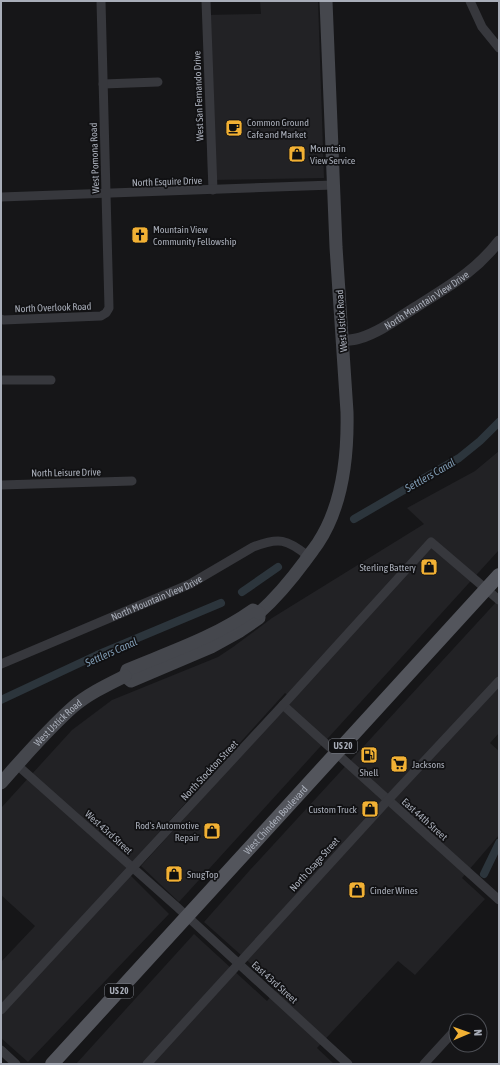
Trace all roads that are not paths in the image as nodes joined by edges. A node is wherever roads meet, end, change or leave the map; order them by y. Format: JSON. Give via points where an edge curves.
{"nodes":[{"id":1,"x":101,"y":1,"type":"edge"},
{"id":2,"x":206,"y":1,"type":"edge"},
{"id":3,"x":326,"y":1,"type":"edge"},
{"id":4,"x":470,"y":1,"type":"edge"},
{"id":5,"x":499,"y":48,"type":"edge"},
{"id":6,"x":158,"y":82,"type":"dead end"},
{"id":7,"x":104,"y":84,"type":"junction"},
{"id":8,"x":333,"y":185,"type":"junction"},
{"id":9,"x":212,"y":190,"type":"junction"},
{"id":10,"x":106,"y":194,"type":"junction"},
{"id":11,"x":1,"y":197,"type":"edge"},
{"id":12,"x":499,"y":241,"type":"edge"},
{"id":13,"x":106,"y":313,"type":"joint"},
{"id":14,"x":1,"y":319,"type":"edge"},
{"id":15,"x":342,"y":341,"type":"junction"},
{"id":16,"x":1,"y":380,"type":"edge"},
{"id":17,"x":50,"y":380,"type":"dead end"},
{"id":18,"x":132,"y":481,"type":"dead end"},
{"id":19,"x":1,"y":485,"type":"edge"},
{"id":20,"x":308,"y":556,"type":"junction"},
{"id":21,"x":499,"y":575,"type":"edge"},
{"id":22,"x":486,"y":589,"type":"junction"},
{"id":23,"x":499,"y":600,"type":"edge"},
{"id":24,"x":1,"y":664,"type":"edge"},
{"id":25,"x":499,"y":681,"type":"edge"},
{"id":26,"x":283,"y":705,"type":"junction"},
{"id":27,"x":336,"y":753,"type":"junction"},
{"id":28,"x":17,"y":765,"type":"junction"},
{"id":29,"x":1,"y":783,"type":"edge"},
{"id":30,"x":388,"y":800,"type":"junction"},
{"id":31,"x":133,"y":868,"type":"junction"},
{"id":32,"x":499,"y":900,"type":"edge"},
{"id":33,"x":186,"y":917,"type":"junction"},
{"id":34,"x":238,"y":964,"type":"junction"},
{"id":35,"x":1,"y":1010,"type":"edge"},
{"id":36,"x":448,"y":1038,"type":"edge"},
{"id":37,"x":1,"y":1050,"type":"edge"},
{"id":38,"x":16,"y":1064,"type":"edge"},
{"id":39,"x":52,"y":1064,"type":"edge"},
{"id":40,"x":147,"y":1064,"type":"edge"},
{"id":41,"x":348,"y":1064,"type":"edge"},
{"id":42,"x":424,"y":1064,"type":"edge"}],
"edges":[{"from":1,"to":7,"type":"street","name":"West Pomona Road"},
{"from":2,"to":9,"type":"street","name":"West San Fernando Drive"},
{"from":3,"to":8,"type":"main road","name":"West Ustick Road"},
{"from":4,"to":5,"type":"street","via":[[482,27]]},
{"from":6,"to":7,"type":"street"},
{"from":7,"to":10,"type":"street","name":"West Pomona Road"},
{"from":8,"to":9,"type":"street","name":"North Esquire Drive"},
{"from":8,"to":15,"type":"main road","name":"West Ustick Road"},
{"from":9,"to":10,"type":"street","name":"North Esquire Drive"},
{"from":10,"to":11,"type":"street","name":"North Esquire Drive"},
{"from":10,"to":13,"type":"street","name":"West Pomona Road","via":[[109,302]]},
{"from":12,"to":15,"type":"street","name":"North Mountain View Drive","via":[[474,269],[457,281],[376,331],[361,338]]},
{"from":13,"to":14,"type":"street","name":"North Overlook Road","via":[[101,316]]},
{"from":15,"to":20,"type":"main road","name":"West Ustick Road","via":[[348,436],[342,483],[332,514],[318,543]]},
{"from":16,"to":17,"type":"street"},
{"from":18,"to":19,"type":"street","name":"North Leisure Drive"},
{"from":20,"to":24,"type":"street","name":"North Mountain View Drive","via":[[287,542],[276,540],[264,543],[190,584]]},
{"from":20,"to":28,"type":"main road","name":"West Ustick Road","via":[[293,578],[258,612],[253,610],[237,622],[206,637],[127,670],[125,676],[73,707]]},
{"from":21,"to":22,"type":"main road","name":"West Chinden Boulevard","number":"US 20"},
{"from":22,"to":23,"type":"street"},
{"from":22,"to":26,"type":"street","name":"North Stockton Street","via":[[431,542]]},
{"from":22,"to":27,"type":"main road","name":"West Chinden Boulevard","number":"US 20"},
{"from":25,"to":30,"type":"street","name":"North Osage Street"},
{"from":26,"to":27,"type":"street","name":"East 44th Street"},
{"from":26,"to":31,"type":"street","name":"North Stockton Street"},
{"from":27,"to":30,"type":"street","name":"East 44th Street"},
{"from":27,"to":33,"type":"main road","name":"West Chinden Boulevard","number":"US 20"},
{"from":28,"to":29,"type":"main road","name":"West Ustick Road"},
{"from":28,"to":31,"type":"street","name":"West 43rd Street"},
{"from":30,"to":32,"type":"street","name":"East 44th Street"},
{"from":30,"to":34,"type":"street","name":"North Osage Street"},
{"from":31,"to":33,"type":"street","name":"West 43rd Street"},
{"from":31,"to":35,"type":"street","name":"North Stockton Street"},
{"from":33,"to":34,"type":"street","name":"East 43rd Street"},
{"from":33,"to":39,"type":"main road","name":"West Chinden Boulevard","number":"US 20"},
{"from":34,"to":40,"type":"street","name":"North Osage Street"},
{"from":34,"to":41,"type":"street","name":"East 43rd Street"},
{"from":36,"to":42,"type":"street"},
{"from":37,"to":38,"type":"street"}]}
